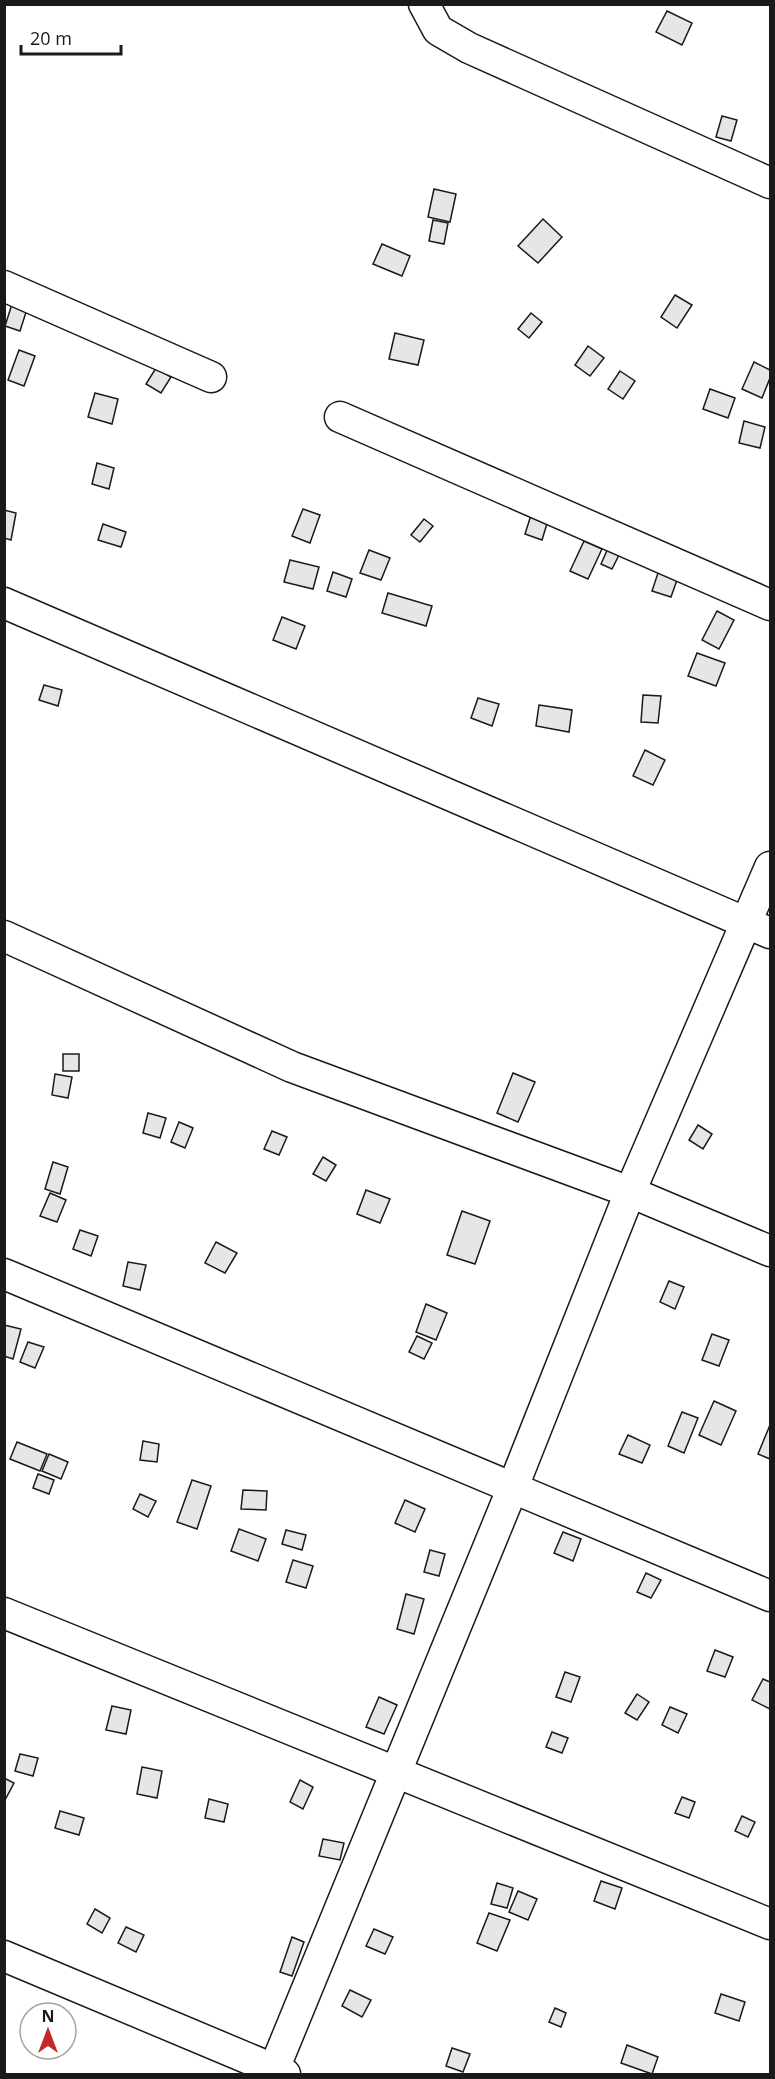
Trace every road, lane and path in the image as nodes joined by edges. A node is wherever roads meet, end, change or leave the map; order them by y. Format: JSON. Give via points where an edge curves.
{"nodes":[{"id":1,"x":424,"y":4,"type":"edge"},
{"id":2,"x":771,"y":183,"type":"edge"},
{"id":3,"x":4,"y":286,"type":"edge"},
{"id":4,"x":211,"y":376,"type":"dead end"},
{"id":5,"x":340,"y":417,"type":"dead end"},
{"id":6,"x":4,"y":603,"type":"edge"},
{"id":7,"x":771,"y":605,"type":"edge"},
{"id":8,"x":771,"y":867,"type":"edge"},
{"id":9,"x":758,"y":927,"type":"edge"},
{"id":10,"x":7,"y":946,"type":"edge"},
{"id":11,"x":630,"y":1192,"type":"junction"},
{"id":12,"x":771,"y":1251,"type":"edge"},
{"id":13,"x":4,"y":1274,"type":"edge"},
{"id":14,"x":513,"y":1487,"type":"junction"},
{"id":15,"x":771,"y":1596,"type":"edge"},
{"id":16,"x":4,"y":1613,"type":"edge"},
{"id":17,"x":396,"y":1773,"type":"junction"},
{"id":18,"x":771,"y":1924,"type":"edge"},
{"id":19,"x":4,"y":1956,"type":"edge"},
{"id":20,"x":276,"y":2073,"type":"edge"}],
"edges":[{"from":1,"to":2,"type":"street","via":[[438,30],[469,48]]},
{"from":3,"to":4,"type":"street"},
{"from":5,"to":7,"type":"street"},
{"from":6,"to":9,"type":"street"},
{"from":8,"to":9,"type":"street"},
{"from":9,"to":11,"type":"street"},
{"from":10,"to":11,"type":"street","via":[[292,1067]]},
{"from":11,"to":12,"type":"street"},
{"from":11,"to":14,"type":"street"},
{"from":13,"to":14,"type":"street"},
{"from":14,"to":15,"type":"street"},
{"from":14,"to":17,"type":"street"},
{"from":16,"to":17,"type":"street"},
{"from":17,"to":18,"type":"street"},
{"from":17,"to":20,"type":"street"},
{"from":19,"to":20,"type":"street"}]}
